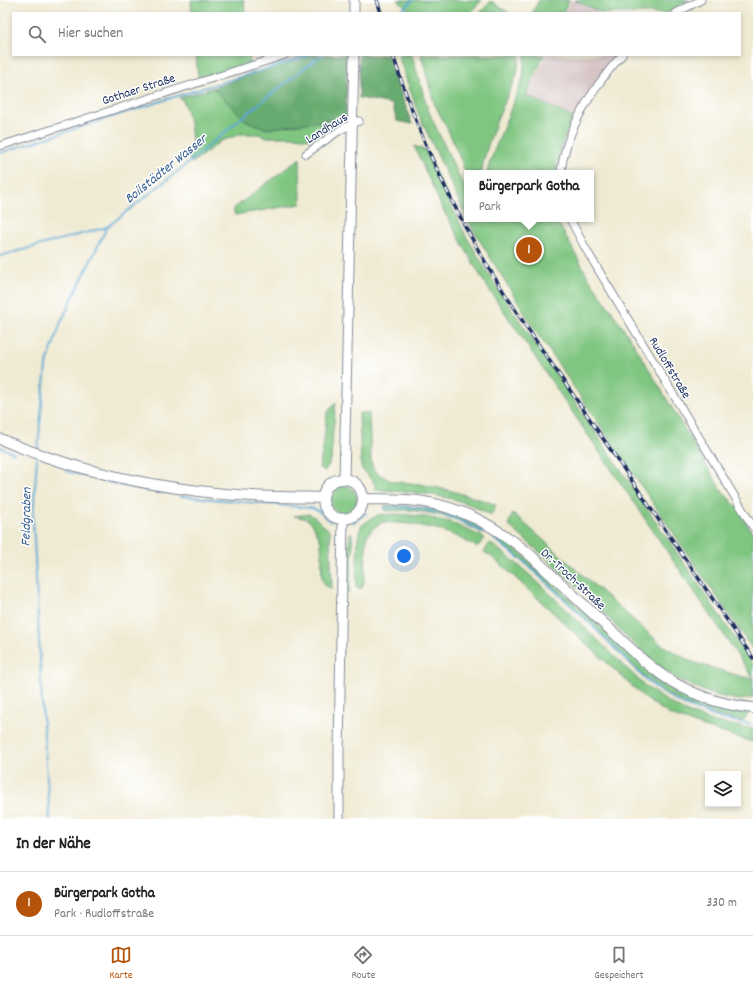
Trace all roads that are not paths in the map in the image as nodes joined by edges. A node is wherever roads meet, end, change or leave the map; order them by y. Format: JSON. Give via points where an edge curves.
{"nodes":[{"id":1,"x":354,"y":0,"type":"edge"},
{"id":2,"x":701,"y":0,"type":"edge"},
{"id":3,"x":354,"y":12,"type":"edge"},
{"id":4,"x":678,"y":12,"type":"edge"},
{"id":5,"x":282,"y":56,"type":"edge"},
{"id":6,"x":354,"y":56,"type":"edge"},
{"id":7,"x":621,"y":56,"type":"edge"},
{"id":8,"x":356,"y":123,"type":"junction"},
{"id":9,"x":0,"y":146,"type":"edge"},
{"id":10,"x":306,"y":154,"type":"dead end"},
{"id":11,"x":561,"y":170,"type":"edge"},
{"id":12,"x":571,"y":222,"type":"edge"},
{"id":13,"x":0,"y":440,"type":"edge"},
{"id":14,"x":344,"y":479,"type":"junction"},
{"id":15,"x":323,"y":498,"type":"junction"},
{"id":16,"x":363,"y":499,"type":"junction"},
{"id":17,"x":343,"y":518,"type":"junction"},
{"id":18,"x":753,"y":527,"type":"edge"},
{"id":19,"x":753,"y":708,"type":"edge"},
{"id":20,"x":339,"y":819,"type":"edge"}],
"edges":[{"from":1,"to":3,"type":"street"},
{"from":2,"to":4,"type":"street"},
{"from":5,"to":9,"type":"street","name":"Gothaer Straße"},
{"from":6,"to":8,"type":"street"},
{"from":7,"to":11,"type":"street","via":[[583,109],[566,145]]},
{"from":8,"to":10,"type":"street","name":"Landhaus","via":[[346,126]]},
{"from":8,"to":14,"type":"street"},
{"from":12,"to":18,"type":"street","name":"Rudloffstraße"},
{"from":13,"to":15,"type":"main road","via":[[100,473],[147,484],[258,497]]},
{"from":14,"to":15,"type":"main road","via":[[329,484]]},
{"from":14,"to":16,"type":"main road","via":[[357,485]]},
{"from":15,"to":17,"type":"main road","via":[[329,512]]},
{"from":16,"to":17,"type":"main road","via":[[357,513]]},
{"from":16,"to":19,"type":"main road","name":"Dr.-Troch-Straße","via":[[398,499],[435,504],[482,521],[528,553],[663,676],[703,697],[724,704]]},
{"from":17,"to":20,"type":"street"}]}
